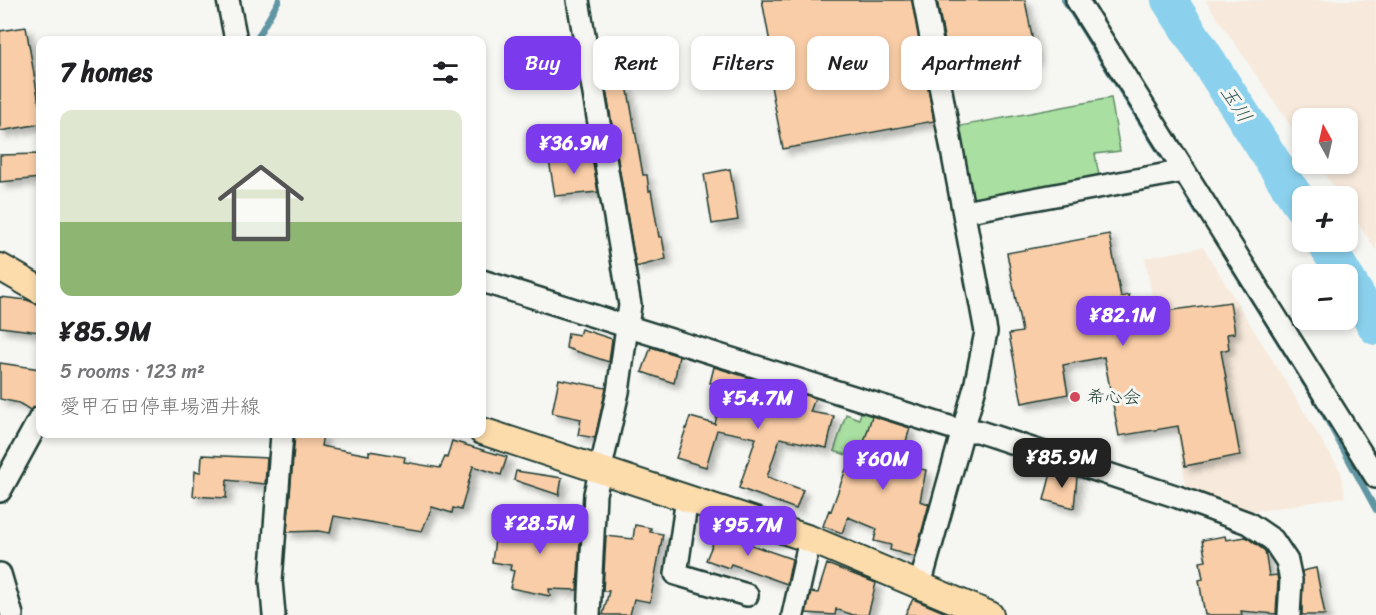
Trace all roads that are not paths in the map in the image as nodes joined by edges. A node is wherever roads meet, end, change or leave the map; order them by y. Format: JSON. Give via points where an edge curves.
{"nodes":[{"id":1,"x":228,"y":0,"type":"edge"},
{"id":2,"x":578,"y":0,"type":"edge"},
{"id":3,"x":924,"y":0,"type":"edge"},
{"id":4,"x":1077,"y":0,"type":"edge"},
{"id":5,"x":235,"y":36,"type":"edge"},
{"id":6,"x":1184,"y":171,"type":"junction"},
{"id":7,"x":964,"y":212,"type":"junction"},
{"id":8,"x":0,"y":267,"type":"edge"},
{"id":9,"x":486,"y":282,"type":"edge"},
{"id":10,"x":36,"y":288,"type":"edge"},
{"id":11,"x":628,"y":327,"type":"junction"},
{"id":12,"x":36,"y":425,"type":"edge"},
{"id":13,"x":962,"y":431,"type":"junction"},
{"id":14,"x":486,"y":432,"type":"edge"},
{"id":15,"x":282,"y":438,"type":"edge"},
{"id":16,"x":603,"y":469,"type":"junction"},
{"id":17,"x":1376,"y":477,"type":"edge"},
{"id":18,"x":0,"y":491,"type":"edge"},
{"id":19,"x":687,"y":498,"type":"junction"},
{"id":20,"x":810,"y":539,"type":"junction"},
{"id":21,"x":0,"y":574,"type":"edge"},
{"id":22,"x":920,"y":585,"type":"junction"},
{"id":23,"x":747,"y":595,"type":"dead end"},
{"id":24,"x":12,"y":615,"type":"edge"},
{"id":25,"x":274,"y":615,"type":"edge"},
{"id":26,"x":589,"y":615,"type":"edge"},
{"id":27,"x":793,"y":615,"type":"edge"},
{"id":28,"x":990,"y":615,"type":"edge"},
{"id":29,"x":1289,"y":615,"type":"edge"}],
"edges":[{"from":1,"to":5,"type":"street"},
{"from":2,"to":11,"type":"street","via":[[629,288]]},
{"from":3,"to":7,"type":"street"},
{"from":4,"to":6,"type":"street"},
{"from":6,"to":7,"type":"street"},
{"from":6,"to":17,"type":"street"},
{"from":7,"to":13,"type":"street","via":[[986,332]]},
{"from":8,"to":10,"type":"main road"},
{"from":9,"to":11,"type":"street"},
{"from":11,"to":13,"type":"street"},
{"from":11,"to":16,"type":"street"},
{"from":12,"to":18,"type":"street"},
{"from":13,"to":22,"type":"street"},
{"from":13,"to":29,"type":"street","via":[[977,430],[1248,523],[1282,551],[1290,571]]},
{"from":14,"to":16,"type":"main road"},
{"from":15,"to":25,"type":"street","via":[[271,581]]},
{"from":16,"to":19,"type":"main road"},
{"from":16,"to":26,"type":"street","via":[[596,494]]},
{"from":19,"to":20,"type":"main road"},
{"from":19,"to":23,"type":"street","via":[[676,574]]},
{"from":20,"to":22,"type":"main road"},
{"from":20,"to":27,"type":"street"},
{"from":21,"to":24,"type":"street"},
{"from":22,"to":28,"type":"main road"}]}
